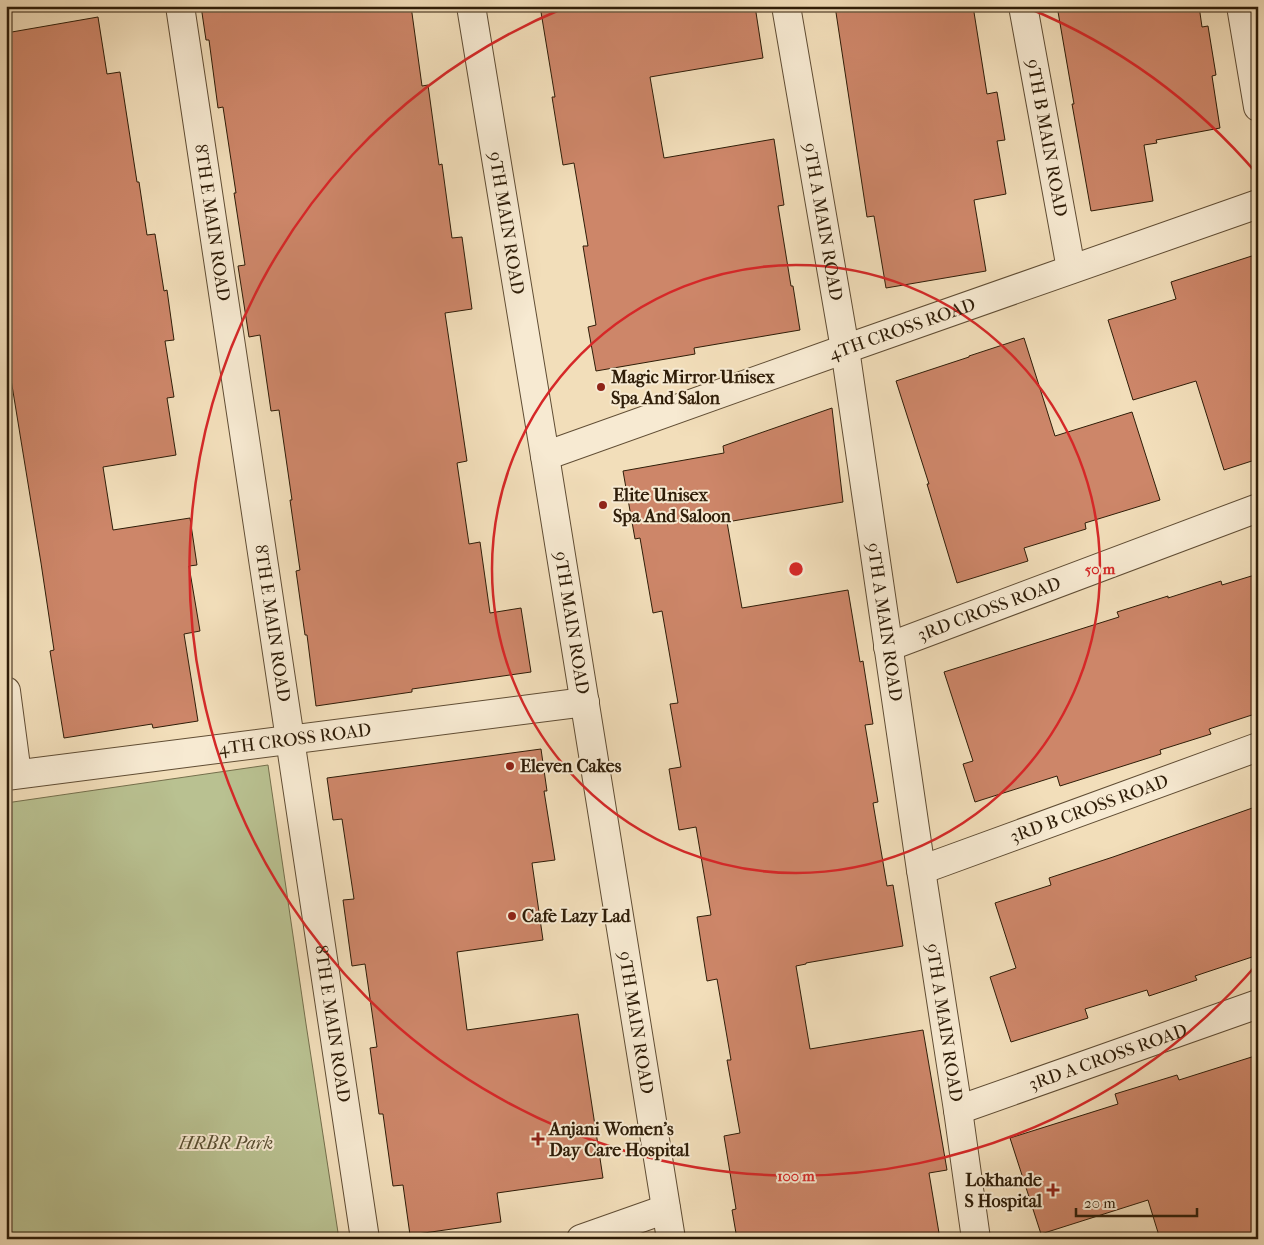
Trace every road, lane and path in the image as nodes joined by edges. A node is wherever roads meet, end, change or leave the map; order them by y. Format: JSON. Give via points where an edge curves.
{"nodes":[{"id":1,"x":180,"y":6,"type":"edge"},
{"id":2,"x":471,"y":6,"type":"edge"},
{"id":3,"x":786,"y":6,"type":"edge"},
{"id":4,"x":1023,"y":6,"type":"edge"},
{"id":5,"x":1241,"y":6,"type":"edge"},
{"id":6,"x":1258,"y":107,"type":"edge"},
{"id":7,"x":1258,"y":204,"type":"edge"},
{"id":8,"x":1071,"y":269,"type":"junction"},
{"id":9,"x":845,"y":349,"type":"junction"},
{"id":10,"x":545,"y":456,"type":"junction"},
{"id":11,"x":1258,"y":508,"type":"edge"},
{"id":12,"x":888,"y":647,"type":"junction"},
{"id":13,"x":6,"y":691,"type":"edge"},
{"id":14,"x":585,"y":702,"type":"junction"},
{"id":15,"x":290,"y":740,"type":"junction"},
{"id":16,"x":1258,"y":748,"type":"edge"},
{"id":17,"x":12,"y":775,"type":"edge"},
{"id":18,"x":921,"y":870,"type":"junction"},
{"id":19,"x":1258,"y":1004,"type":"edge"},
{"id":20,"x":958,"y":1110,"type":"junction"},
{"id":21,"x":666,"y":1209,"type":"junction"},
{"id":22,"x":365,"y":1239,"type":"edge"},
{"id":23,"x":581,"y":1239,"type":"edge"},
{"id":24,"x":671,"y":1239,"type":"edge"},
{"id":25,"x":976,"y":1239,"type":"edge"}],
"edges":[{"from":1,"to":15,"type":"street","name":"8TH E MAIN ROAD"},
{"from":2,"to":10,"type":"street","name":"9TH MAIN ROAD"},
{"from":3,"to":9,"type":"street","name":"9TH A MAIN ROAD"},
{"from":4,"to":8,"type":"street","name":"9TH B MAIN ROAD"},
{"from":5,"to":6,"type":"street"},
{"from":7,"to":8,"type":"street","name":"4TH CROSS ROAD"},
{"from":8,"to":9,"type":"street","name":"4TH CROSS ROAD"},
{"from":9,"to":10,"type":"street","name":"4TH CROSS ROAD"},
{"from":9,"to":12,"type":"street","name":"9TH A MAIN ROAD"},
{"from":10,"to":14,"type":"street","name":"9TH MAIN ROAD"},
{"from":11,"to":12,"type":"street","name":"3RD CROSS ROAD"},
{"from":12,"to":18,"type":"street","name":"9TH A MAIN ROAD"},
{"from":13,"to":17,"type":"street"},
{"from":14,"to":15,"type":"street","name":"4TH CROSS ROAD"},
{"from":14,"to":21,"type":"street","name":"9TH MAIN ROAD"},
{"from":15,"to":17,"type":"street","name":"4TH CROSS ROAD"},
{"from":15,"to":22,"type":"street","name":"8TH E MAIN ROAD"},
{"from":16,"to":18,"type":"street","name":"3RD B CROSS ROAD"},
{"from":18,"to":20,"type":"street","name":"9TH A MAIN ROAD"},
{"from":19,"to":20,"type":"street","name":"3RD A CROSS ROAD"},
{"from":20,"to":25,"type":"street","name":"9TH A MAIN ROAD"},
{"from":21,"to":23,"type":"street"},
{"from":21,"to":24,"type":"street","name":"9TH MAIN ROAD"}]}
